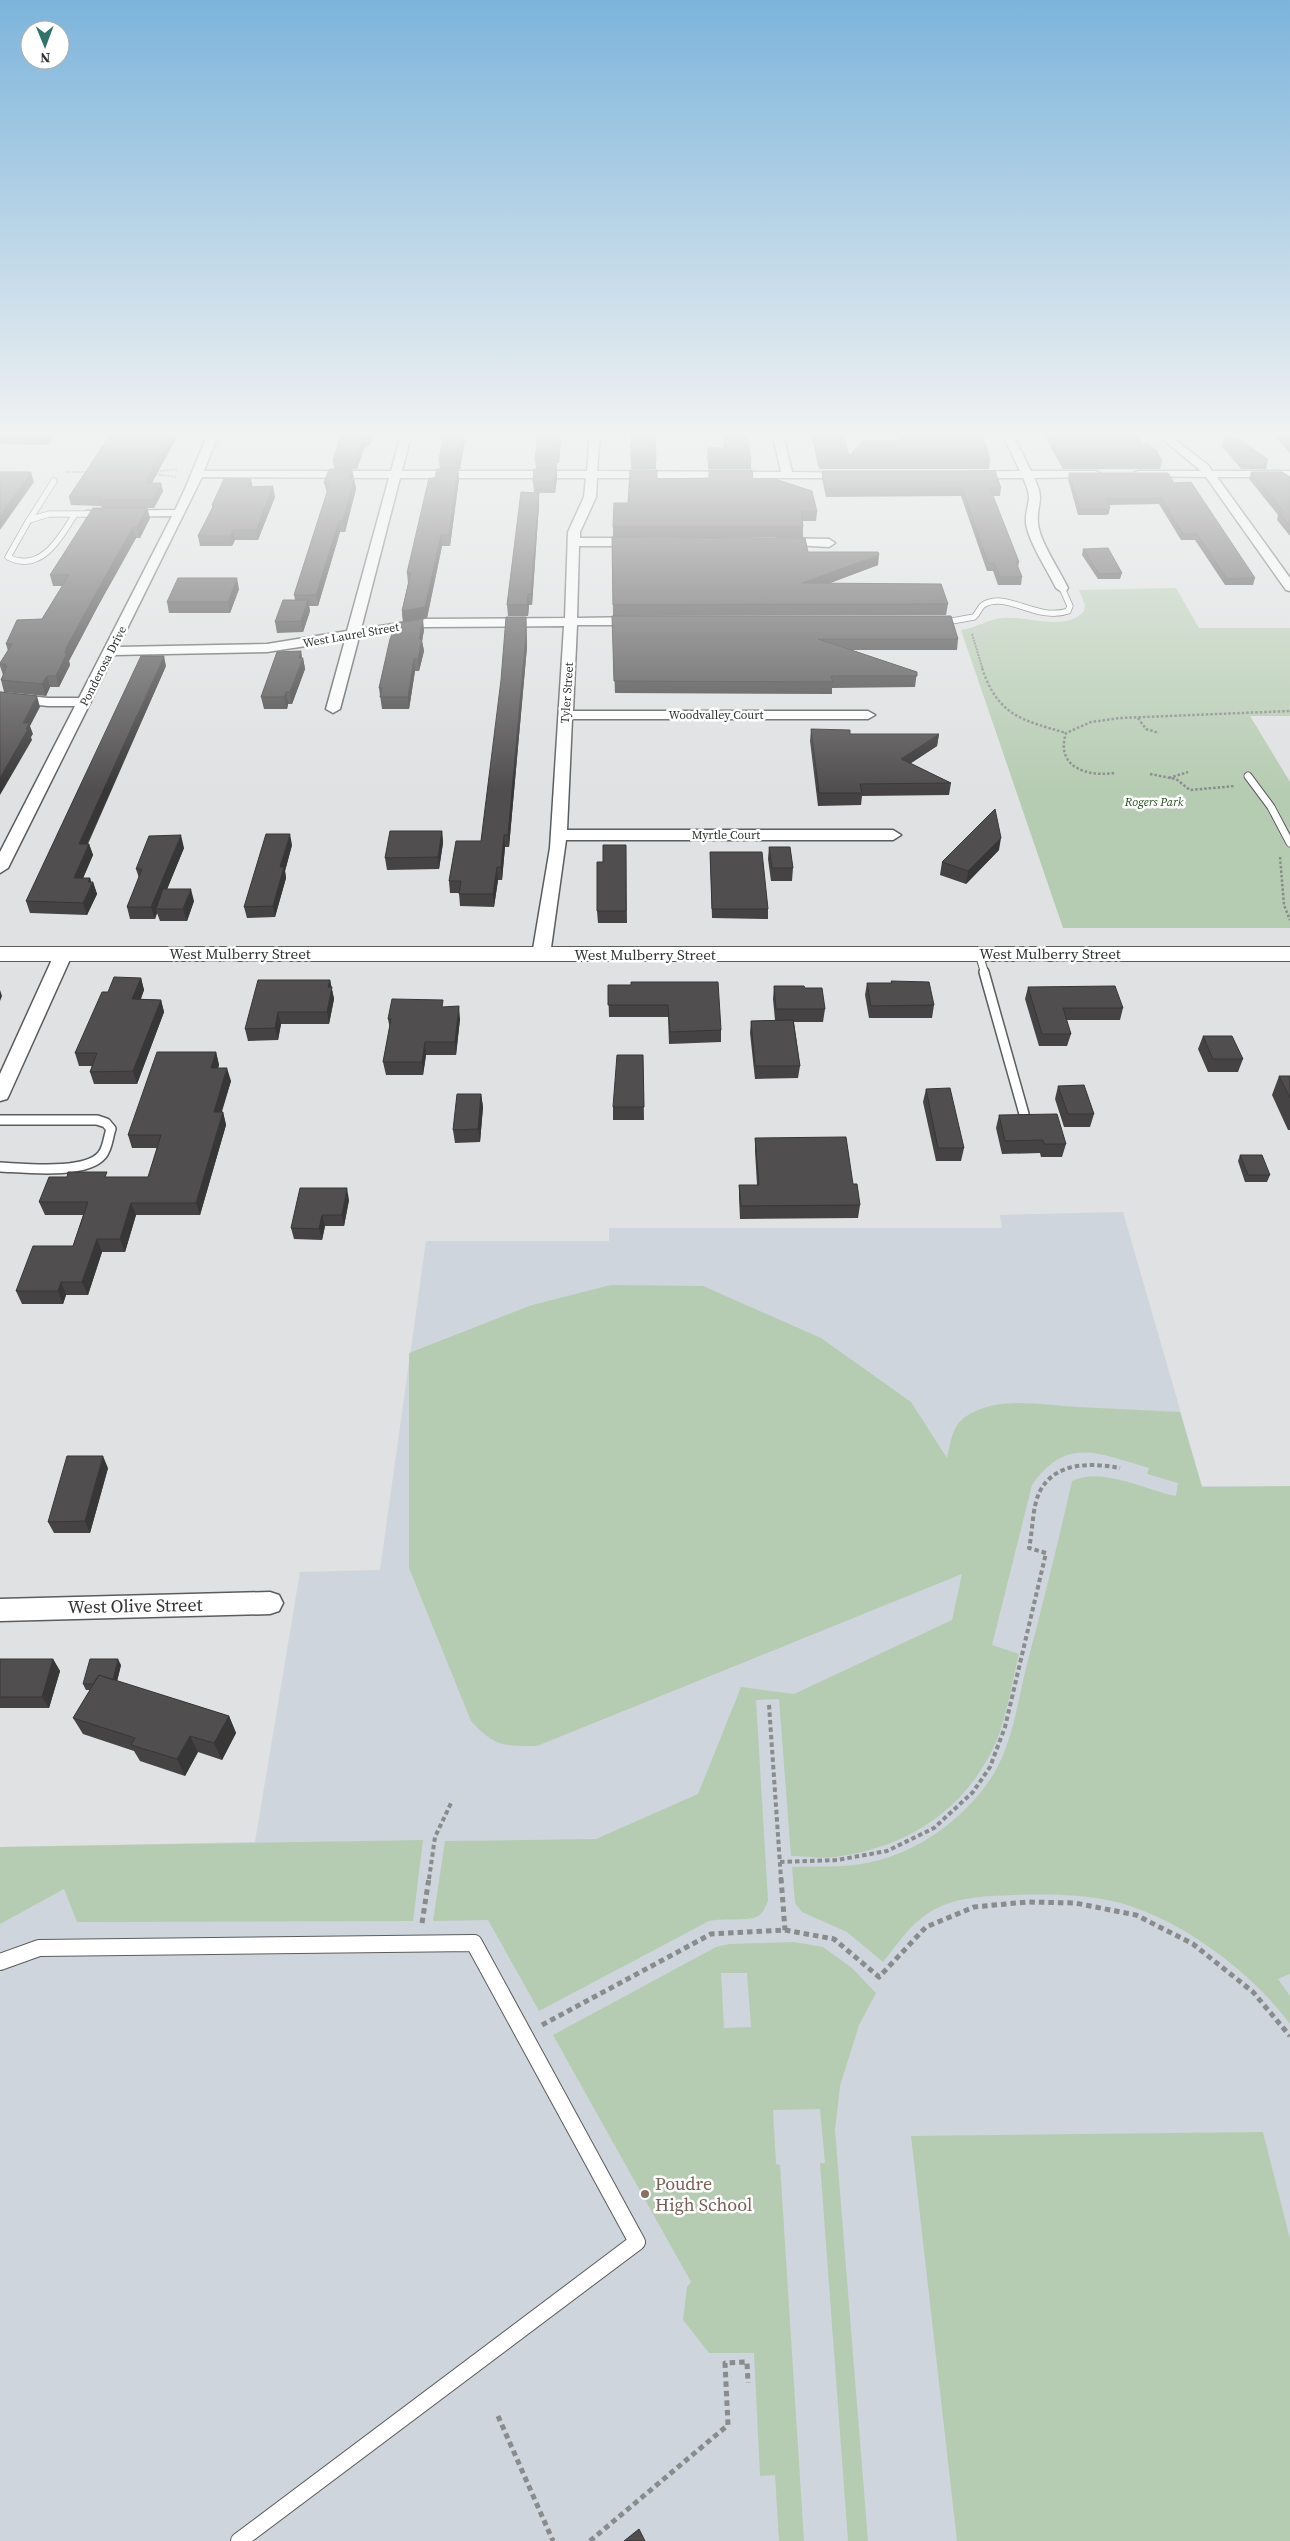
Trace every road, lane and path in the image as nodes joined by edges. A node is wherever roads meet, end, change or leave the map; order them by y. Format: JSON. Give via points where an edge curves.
{"nodes":[{"id":1,"x":9,"y":554,"type":"edge"},
{"id":2,"x":50,"y":554,"type":"edge"},
{"id":3,"x":159,"y":554,"type":"edge"},
{"id":4,"x":375,"y":554,"type":"edge"},
{"id":5,"x":573,"y":554,"type":"edge"},
{"id":6,"x":1045,"y":554,"type":"edge"},
{"id":7,"x":1267,"y":554,"type":"edge"},
{"id":8,"x":1290,"y":586,"type":"edge"},
{"id":9,"x":1062,"y":588,"type":"joint"},
{"id":10,"x":572,"y":621,"type":"junction"},
{"id":11,"x":650,"y":621,"type":"edge"},
{"id":12,"x":947,"y":622,"type":"edge"},
{"id":13,"x":969,"y":629,"type":"dead end"},
{"id":14,"x":353,"y":634,"type":"junction"},
{"id":15,"x":111,"y":651,"type":"junction"},
{"id":16,"x":0,"y":697,"type":"edge"},
{"id":17,"x":85,"y":702,"type":"junction"},
{"id":18,"x":333,"y":709,"type":"dead end"},
{"id":19,"x":1290,"y":711,"type":"edge"},
{"id":20,"x":868,"y":715,"type":"dead end"},
{"id":21,"x":565,"y":716,"type":"junction"},
{"id":22,"x":1138,"y":717,"type":"junction"},
{"id":23,"x":1066,"y":732,"type":"junction"},
{"id":24,"x":1159,"y":733,"type":"dead end"},
{"id":25,"x":1188,"y":772,"type":"dead end"},
{"id":26,"x":1114,"y":773,"type":"dead end"},
{"id":27,"x":1150,"y":774,"type":"dead end"},
{"id":28,"x":1248,"y":776,"type":"dead end"},
{"id":29,"x":1168,"y":778,"type":"junction"},
{"id":30,"x":1239,"y":785,"type":"dead end"},
{"id":31,"x":559,"y":835,"type":"junction"},
{"id":32,"x":893,"y":835,"type":"dead end"},
{"id":33,"x":1290,"y":843,"type":"edge"},
{"id":34,"x":1280,"y":855,"type":"dead end"},
{"id":35,"x":0,"y":868,"type":"edge"},
{"id":36,"x":1290,"y":920,"type":"edge"},
{"id":37,"x":0,"y":954,"type":"edge"},
{"id":38,"x":63,"y":954,"type":"junction"},
{"id":39,"x":978,"y":954,"type":"junction"},
{"id":40,"x":1290,"y":954,"type":"edge"},
{"id":41,"x":541,"y":955,"type":"junction"},
{"id":42,"x":0,"y":1095,"type":"edge"},
{"id":43,"x":1024,"y":1114,"type":"edge"},
{"id":44,"x":0,"y":1120,"type":"edge"},
{"id":45,"x":0,"y":1167,"type":"edge"},
{"id":46,"x":1120,"y":1468,"type":"dead end"},
{"id":47,"x":270,"y":1603,"type":"dead end"},
{"id":48,"x":0,"y":1610,"type":"edge"},
{"id":49,"x":769,"y":1705,"type":"dead end"},
{"id":50,"x":452,"y":1801,"type":"dead end"},
{"id":51,"x":780,"y":1862,"type":"junction"},
{"id":52,"x":784,"y":1930,"type":"junction"},
{"id":53,"x":420,"y":1944,"type":"junction"},
{"id":54,"x":0,"y":1962,"type":"edge"},
{"id":55,"x":524,"y":2035,"type":"junction"},
{"id":56,"x":1290,"y":2036,"type":"edge"},
{"id":57,"x":748,"y":2383,"type":"dead end"},
{"id":58,"x":498,"y":2416,"type":"dead end"},
{"id":59,"x":239,"y":2541,"type":"edge"},
{"id":60,"x":553,"y":2541,"type":"edge"},
{"id":61,"x":590,"y":2541,"type":"edge"}],
"edges":[{"from":1,"to":2,"type":"lane","via":[[12,559],[38,559]]},
{"from":3,"to":15,"type":"street","name":"Ponderosa Drive"},
{"from":4,"to":14,"type":"street"},
{"from":5,"to":10,"type":"street","name":"Tyler Street"},
{"from":6,"to":9,"type":"street"},
{"from":7,"to":8,"type":"street"},
{"from":9,"to":12,"type":"lane","via":[[1070,606],[1064,613],[1037,614],[1012,603],[994,602],[981,606],[974,618]]},
{"from":10,"to":11,"type":"street","name":"West Laurel Street"},
{"from":10,"to":14,"type":"street","name":"West Laurel Street","via":[[425,623]]},
{"from":10,"to":21,"type":"street","name":"Tyler Street"},
{"from":13,"to":23,"type":"path","via":[[993,695],[1024,718]]},
{"from":14,"to":15,"type":"street","name":"West Laurel Street","via":[[307,644],[247,650]]},
{"from":14,"to":18,"type":"street"},
{"from":15,"to":17,"type":"street","name":"Ponderosa Drive"},
{"from":16,"to":17,"type":"street","via":[[38,702]]},
{"from":17,"to":35,"type":"street","name":"Ponderosa Drive"},
{"from":19,"to":22,"type":"path"},
{"from":20,"to":21,"type":"street","name":"Woodvalley Court"},
{"from":21,"to":31,"type":"street","name":"Tyler Street"},
{"from":22,"to":23,"type":"path","via":[[1103,719]]},
{"from":22,"to":24,"type":"path","via":[[1146,729]]},
{"from":23,"to":26,"type":"path","via":[[1062,748],[1077,768],[1093,775]]},
{"from":25,"to":29,"type":"path"},
{"from":27,"to":29,"type":"path"},
{"from":28,"to":33,"type":"lane","via":[[1271,807]]},
{"from":29,"to":30,"type":"path","via":[[1182,782],[1190,790]]},
{"from":31,"to":32,"type":"street","name":"Myrtle Court"},
{"from":31,"to":41,"type":"street","name":"Tyler Street"},
{"from":34,"to":36,"type":"path","via":[[1282,895]]},
{"from":37,"to":38,"type":"main road","name":"West Mulberry Street"},
{"from":38,"to":41,"type":"main road","name":"West Mulberry Street"},
{"from":38,"to":42,"type":"street"},
{"from":39,"to":40,"type":"main road","name":"West Mulberry Street"},
{"from":39,"to":41,"type":"main road","name":"West Mulberry Street"},
{"from":39,"to":43,"type":"lane"},
{"from":44,"to":45,"type":"lane","via":[[97,1120],[111,1129],[102,1156],[91,1163]]},
{"from":46,"to":51,"type":"path","via":[[1097,1463],[1069,1466],[1054,1475],[1040,1491],[1029,1548],[1046,1553],[1005,1727],[982,1780],[963,1803],[938,1824],[905,1843],[873,1855],[833,1861]]},
{"from":47,"to":48,"type":"street","name":"West Olive Street"},
{"from":49,"to":51,"type":"path"},
{"from":50,"to":53,"type":"path","via":[[435,1837]]},
{"from":51,"to":52,"type":"path"},
{"from":52,"to":55,"type":"path","via":[[711,1934]]},
{"from":52,"to":56,"type":"path","via":[[834,1939],[879,1977],[926,1927],[974,1907],[1026,1902],[1075,1903],[1136,1915],[1193,1944],[1253,1992]]},
{"from":53,"to":54,"type":"lane","via":[[39,1948]]},
{"from":53,"to":55,"type":"lane","via":[[474,1942]]},
{"from":55,"to":59,"type":"lane","via":[[637,2242]]},
{"from":57,"to":61,"type":"path","via":[[747,2362],[725,2363],[728,2425]]},
{"from":58,"to":60,"type":"path"}]}
